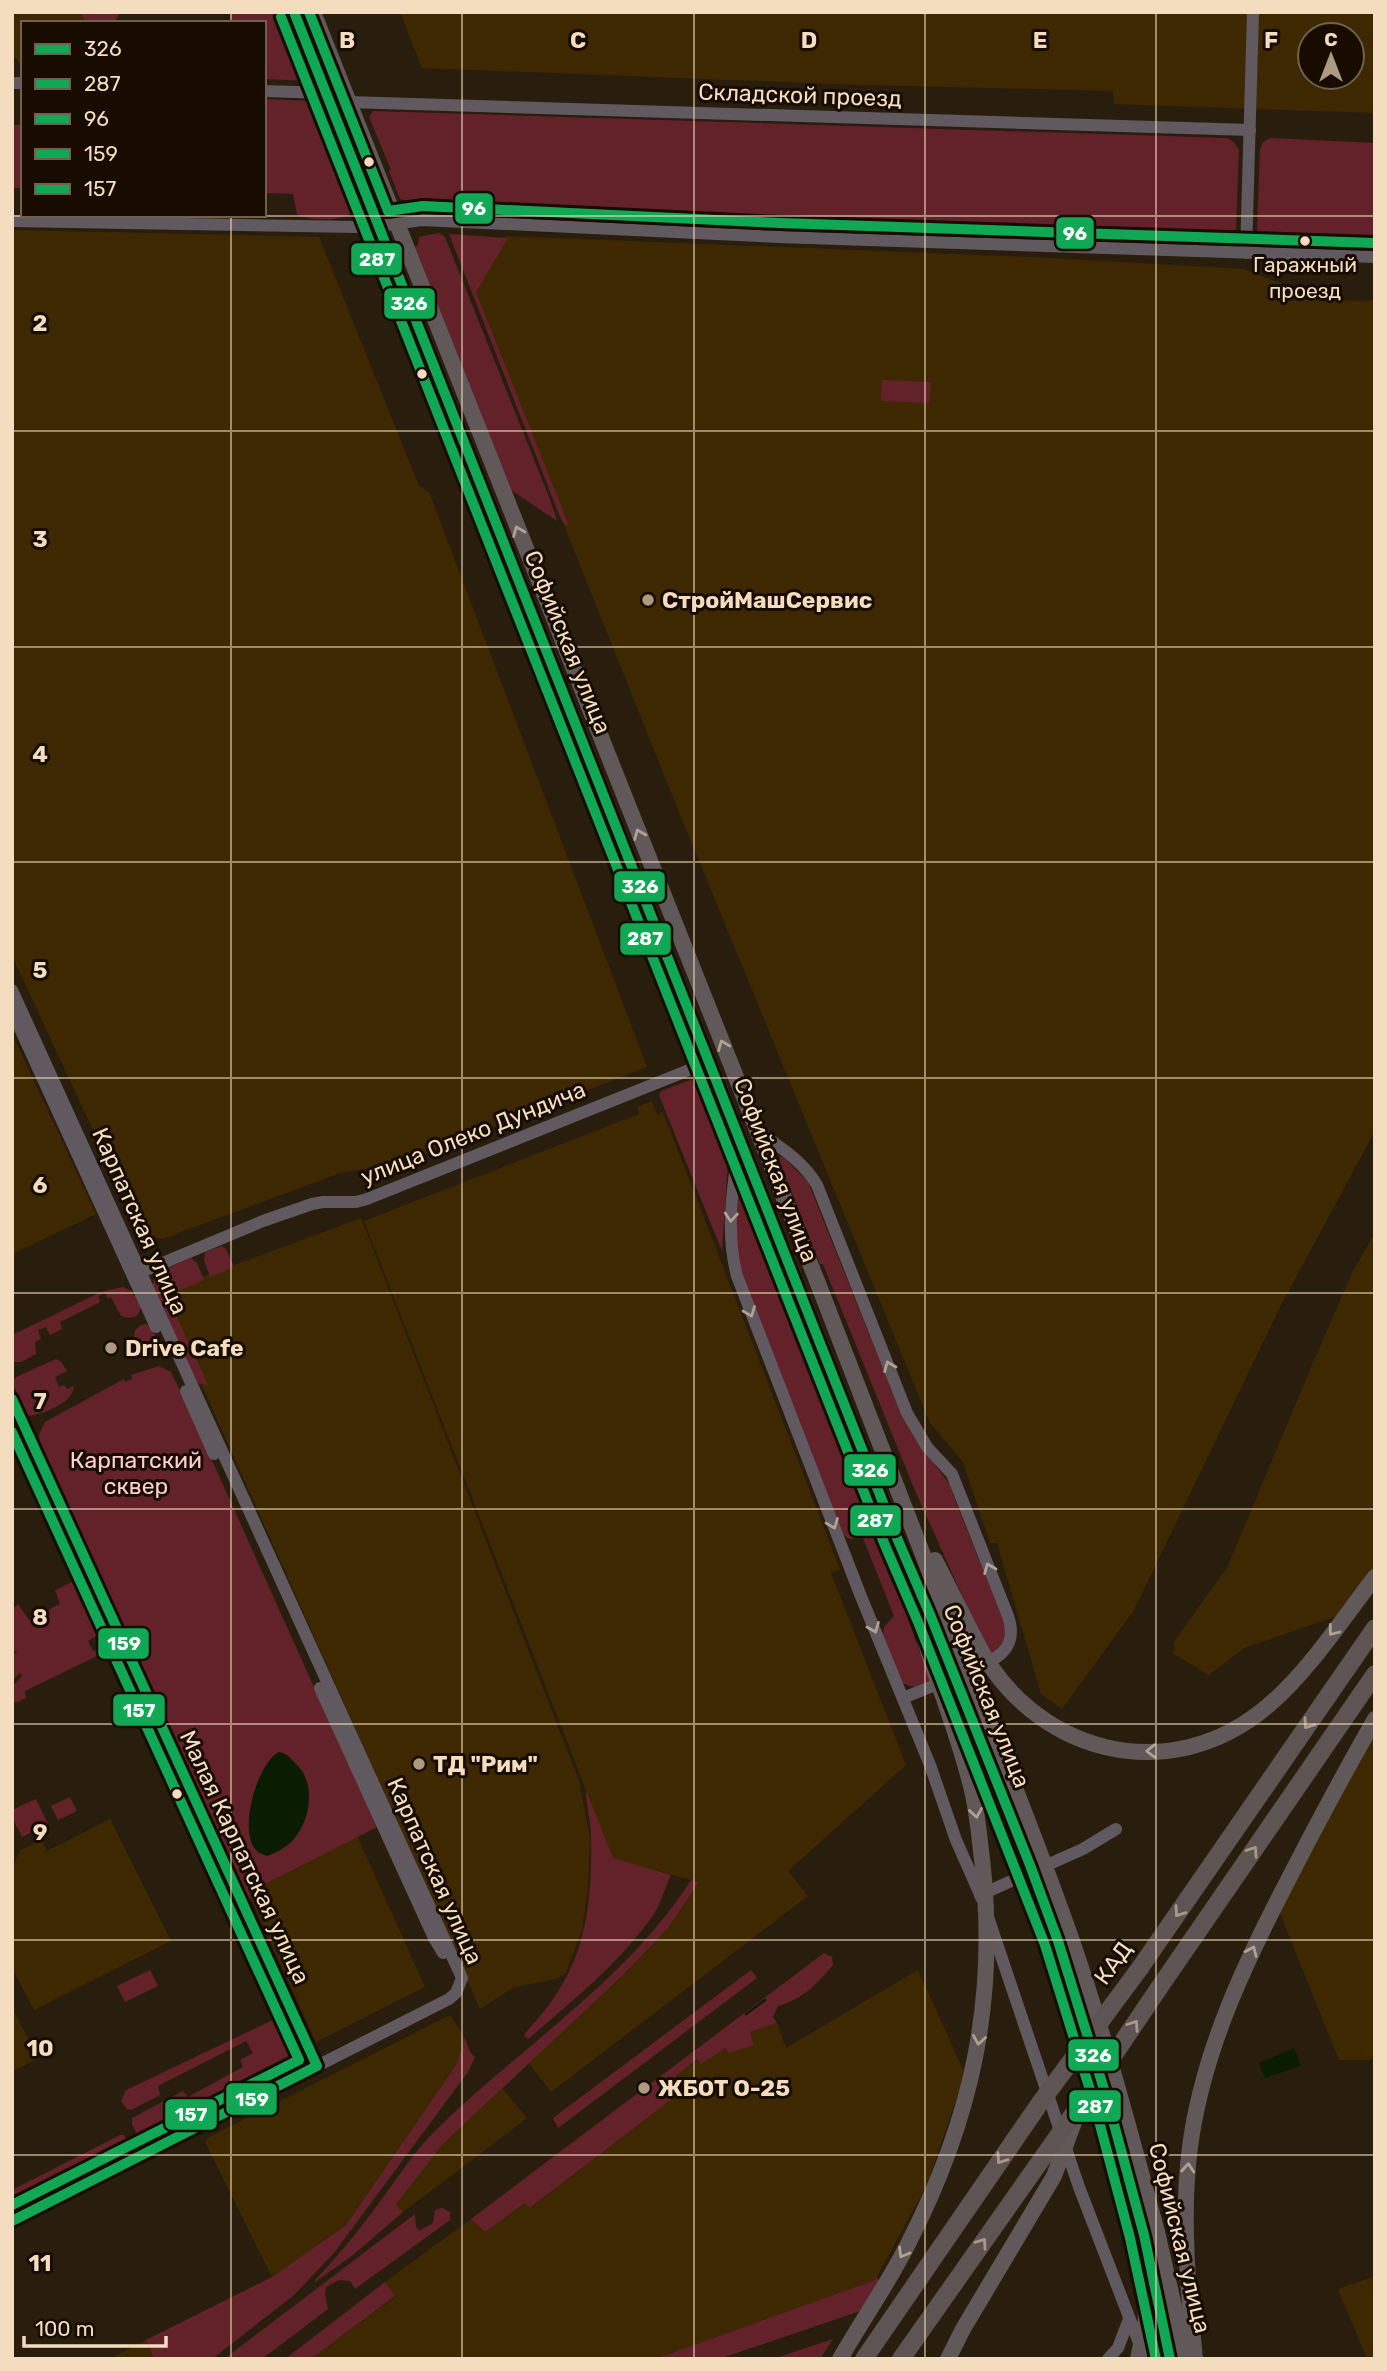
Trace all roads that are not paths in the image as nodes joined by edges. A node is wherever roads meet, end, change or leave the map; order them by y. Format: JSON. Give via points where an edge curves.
{"nodes":[{"id":1,"x":294,"y":12,"type":"edge"},
{"id":2,"x":313,"y":12,"type":"edge"},
{"id":3,"x":1253,"y":12,"type":"edge"},
{"id":4,"x":266,"y":91,"type":"edge"},
{"id":5,"x":326,"y":93,"type":"junction"},
{"id":6,"x":348,"y":102,"type":"junction"},
{"id":7,"x":1250,"y":130,"type":"junction"},
{"id":8,"x":12,"y":221,"type":"edge"},
{"id":9,"x":396,"y":222,"type":"junction"},
{"id":10,"x":379,"y":226,"type":"junction"},
{"id":11,"x":1246,"y":253,"type":"junction"},
{"id":12,"x":1375,"y":257,"type":"edge"},
{"id":13,"x":12,"y":990,"type":"edge"},
{"id":14,"x":12,"y":1011,"type":"edge"},
{"id":15,"x":709,"y":1062,"type":"junction"},
{"id":16,"x":757,"y":1131,"type":"junction"},
{"id":17,"x":740,"y":1139,"type":"junction"},
{"id":18,"x":136,"y":1274,"type":"junction"},
{"id":19,"x":12,"y":1398,"type":"edge"},
{"id":20,"x":916,"y":1532,"type":"junction"},
{"id":21,"x":1375,"y":1577,"type":"edge"},
{"id":22,"x":1375,"y":1628,"type":"edge"},
{"id":23,"x":943,"y":1649,"type":"junction"},
{"id":24,"x":1375,"y":1674,"type":"edge"},
{"id":25,"x":903,"y":1698,"type":"junction"},
{"id":26,"x":1375,"y":1719,"type":"edge"},
{"id":27,"x":1116,"y":1829,"type":"dead end"},
{"id":28,"x":980,"y":1895,"type":"junction"},
{"id":29,"x":317,"y":2066,"type":"junction"},
{"id":30,"x":1082,"y":2102,"type":"junction"},
{"id":31,"x":1126,"y":2175,"type":"junction"},
{"id":32,"x":12,"y":2221,"type":"edge"},
{"id":33,"x":1129,"y":2319,"type":"junction"},
{"id":34,"x":840,"y":2359,"type":"edge"},
{"id":35,"x":864,"y":2359,"type":"edge"},
{"id":36,"x":901,"y":2359,"type":"edge"},
{"id":37,"x":948,"y":2359,"type":"edge"},
{"id":38,"x":1108,"y":2359,"type":"edge"},
{"id":39,"x":1138,"y":2359,"type":"edge"},
{"id":40,"x":1146,"y":2359,"type":"edge"},
{"id":41,"x":1170,"y":2359,"type":"edge"},
{"id":42,"x":1186,"y":2359,"type":"edge"},
{"id":43,"x":1195,"y":2359,"type":"edge"}],
"edges":[{"from":1,"to":5,"type":"main road","name":"Софийская улица"},
{"from":2,"to":6,"type":"main road","name":"Софийская улица"},
{"from":3,"to":7,"type":"street"},
{"from":4,"to":5,"type":"street"},
{"from":5,"to":10,"type":"main road","name":"Софийская улица"},
{"from":6,"to":7,"type":"street","name":"Складской проезд"},
{"from":6,"to":9,"type":"main road","name":"Софийская улица"},
{"from":7,"to":11,"type":"street"},
{"from":8,"to":10,"type":"street"},
{"from":9,"to":10,"type":"street"},
{"from":9,"to":11,"type":"street"},
{"from":16,"to":9,"type":"main road","name":"Софийская улица","one_way":true},
{"from":10,"to":15,"type":"main road","name":"Софийская улица"},
{"from":11,"to":12,"type":"street"},
{"from":13,"to":18,"type":"street","name":"Карпатская улица"},
{"from":14,"to":18,"type":"street","name":"Карпатская улица"},
{"from":15,"to":17,"type":"main road","name":"Софийская улица"},
{"from":15,"to":18,"type":"street","name":"улица Олеко Дундича","via":[[367,1199],[312,1204]]},
{"from":16,"to":20,"type":"main road","name":"Софийская улица"},
{"from":25,"to":16,"type":"street","one_way":true,"via":[[998,1659],[1006,1650],[1012,1625],[952,1474],[927,1447],[907,1413],[817,1185],[797,1160]]},
{"from":17,"to":23,"type":"main road","name":"Софийская улица","via":[[897,1538],[919,1623]]},
{"from":17,"to":25,"type":"street","one_way":true,"via":[[730,1228],[737,1276]]},
{"from":18,"to":29,"type":"street","name":"Карпатская улица","via":[[459,1985],[449,1999]]},
{"from":19,"to":29,"type":"street","name":"Малая Карпатская улица"},
{"from":21,"to":20,"type":"main road","one_way":true,"bridge":true,"via":[[1309,1662],[1272,1703],[1248,1721],[1193,1746],[1136,1751],[1069,1736],[1007,1689]]},
{"from":20,"to":23,"type":"main road","name":"Софийская улица"},
{"from":22,"to":35,"type":"highway","name":"КАД","one_way":true,"bridge":true},
{"from":23,"to":31,"type":"main road","name":"Софийская улица","bridge":true,"via":[[1058,1941]]},
{"from":23,"to":34,"type":"main road","one_way":true,"bridge":true,"via":[[972,1787],[987,1898],[985,2003],[967,2098],[942,2168],[907,2246]]},
{"from":23,"to":42,"type":"main road","name":"Софийская улица","bridge":true,"via":[[1043,1861],[1073,1945],[1123,2106]]},
{"from":30,"to":24,"type":"highway","one_way":true,"bridge":true},
{"from":25,"to":28,"type":"street"},
{"from":43,"to":26,"type":"main road","one_way":true,"via":[[1189,2305],[1187,2178],[1197,2109],[1214,2047],[1252,1949]]},
{"from":27,"to":28,"type":"street","via":[[1083,1849]]},
{"from":28,"to":33,"type":"street","via":[[1075,2176]]},
{"from":29,"to":32,"type":"street"},
{"from":36,"to":30,"type":"highway","one_way":true,"bridge":true},
{"from":30,"to":37,"type":"main road","bridge":true,"via":[[1054,2176]]},
{"from":31,"to":39,"type":"main road","bridge":true,"via":[[1145,2291],[1146,2320]]},
{"from":31,"to":41,"type":"main road","name":"Софийская улица","bridge":true,"via":[[1144,2235]]},
{"from":33,"to":38,"type":"street","via":[[1118,2348]]},
{"from":33,"to":40,"type":"street"}]}
